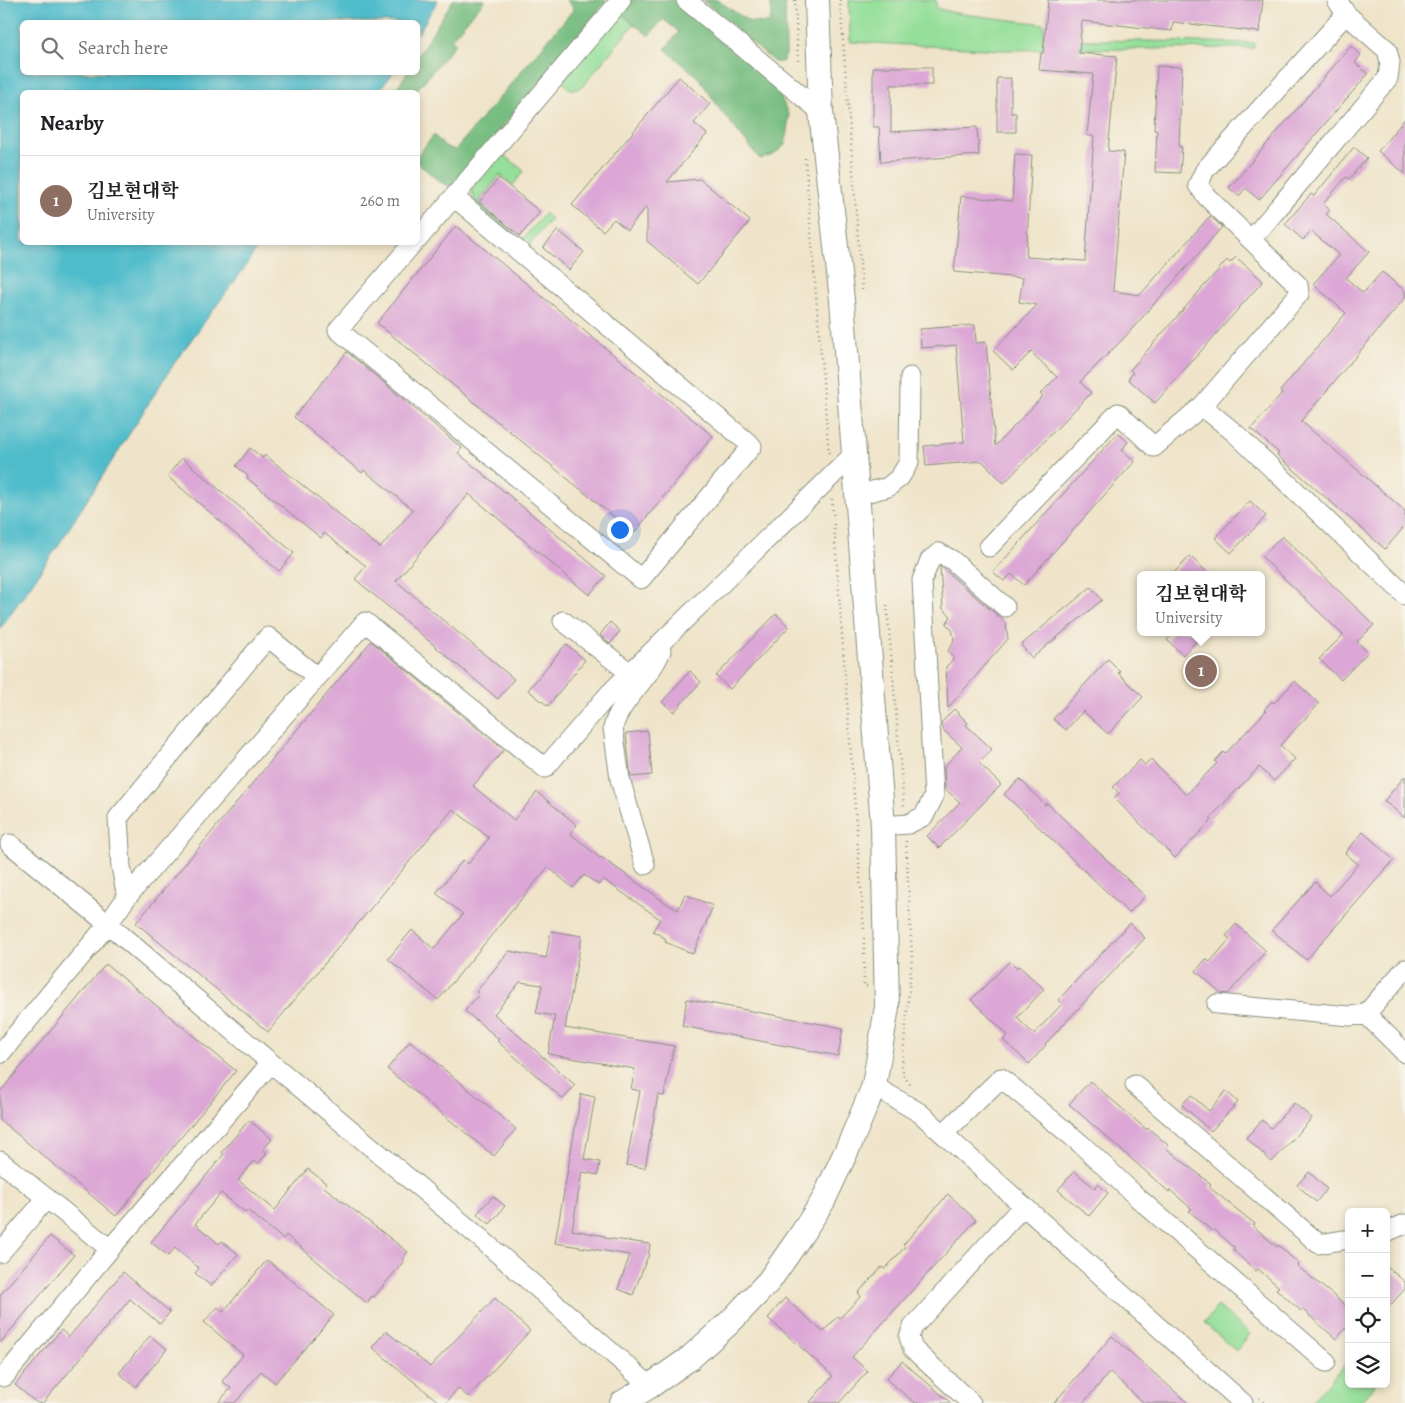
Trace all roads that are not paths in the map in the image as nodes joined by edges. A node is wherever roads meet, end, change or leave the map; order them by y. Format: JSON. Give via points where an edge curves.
{"nodes":[{"id":1,"x":620,"y":0,"type":"edge"},
{"id":2,"x":686,"y":0,"type":"edge"},
{"id":3,"x":817,"y":0,"type":"edge"},
{"id":4,"x":1342,"y":7,"type":"edge"},
{"id":5,"x":821,"y":112,"type":"junction"},
{"id":6,"x":454,"y":197,"type":"junction"},
{"id":7,"x":420,"y":237,"type":"edge"},
{"id":8,"x":1251,"y":240,"type":"junction"},
{"id":9,"x":411,"y":245,"type":"edge"},
{"id":10,"x":910,"y":377,"type":"dead end"},
{"id":11,"x":1202,"y":406,"type":"junction"},
{"id":12,"x":854,"y":454,"type":"junction"},
{"id":13,"x":857,"y":496,"type":"junction"},
{"id":14,"x":989,"y":547,"type":"dead end"},
{"id":15,"x":1405,"y":595,"type":"edge"},
{"id":16,"x":1005,"y":607,"type":"dead end"},
{"id":17,"x":562,"y":621,"type":"dead end"},
{"id":18,"x":666,"y":638,"type":"junction"},
{"id":19,"x":630,"y":673,"type":"junction"},
{"id":20,"x":317,"y":677,"type":"junction"},
{"id":21,"x":883,"y":826,"type":"junction"},
{"id":22,"x":10,"y":844,"type":"dead end"},
{"id":23,"x":645,"y":865,"type":"dead end"},
{"id":24,"x":127,"y":897,"type":"junction"},
{"id":25,"x":108,"y":924,"type":"junction"},
{"id":26,"x":1405,"y":969,"type":"edge"},
{"id":27,"x":1217,"y":1004,"type":"dead end"},
{"id":28,"x":1366,"y":1014,"type":"junction"},
{"id":29,"x":1405,"y":1053,"type":"edge"},
{"id":30,"x":0,"y":1054,"type":"edge"},
{"id":31,"x":271,"y":1063,"type":"junction"},
{"id":32,"x":1135,"y":1085,"type":"dead end"},
{"id":33,"x":874,"y":1086,"type":"junction"},
{"id":34,"x":943,"y":1134,"type":"junction"},
{"id":35,"x":0,"y":1161,"type":"edge"},
{"id":36,"x":47,"y":1198,"type":"junction"},
{"id":37,"x":1023,"y":1206,"type":"junction"},
{"id":38,"x":1405,"y":1224,"type":"edge"},
{"id":39,"x":1390,"y":1230,"type":"edge"},
{"id":40,"x":1345,"y":1240,"type":"edge"},
{"id":41,"x":110,"y":1249,"type":"junction"},
{"id":42,"x":0,"y":1253,"type":"edge"},
{"id":43,"x":1326,"y":1362,"type":"dead end"},
{"id":44,"x":4,"y":1377,"type":"dead end"},
{"id":45,"x":650,"y":1386,"type":"junction"},
{"id":46,"x":622,"y":1403,"type":"edge"},
{"id":47,"x":971,"y":1403,"type":"edge"},
{"id":48,"x":1243,"y":1403,"type":"edge"}],
"edges":[{"from":1,"to":6,"type":"street"},
{"from":2,"to":5,"type":"street"},
{"from":3,"to":5,"type":"main road"},
{"from":4,"to":8,"type":"street","via":[[1387,50],[1390,62],[1388,78]]},
{"from":4,"to":8,"type":"street","via":[[1205,170],[1198,185]]},
{"from":5,"to":12,"type":"main road","via":[[842,300]]},
{"from":6,"to":7,"type":"street"},
{"from":6,"to":9,"type":"street","via":[[752,446],[641,579],[338,330]]},
{"from":8,"to":11,"type":"street","via":[[1298,285],[1299,294]]},
{"from":10,"to":13,"type":"street","via":[[909,462],[900,477],[888,487]]},
{"from":11,"to":14,"type":"street","via":[[1154,447],[1118,413]]},
{"from":11,"to":15,"type":"street","via":[[1236,434]]},
{"from":12,"to":13,"type":"main road"},
{"from":12,"to":18,"type":"street"},
{"from":13,"to":21,"type":"main road"},
{"from":16,"to":21,"type":"street","via":[[952,560],[938,553],[930,560],[922,580],[934,796],[924,816],[908,824]]},
{"from":17,"to":19,"type":"street"},
{"from":18,"to":19,"type":"street"},
{"from":18,"to":23,"type":"street","via":[[656,664],[623,707],[614,728],[620,779]]},
{"from":19,"to":20,"type":"street","via":[[545,768],[365,622]]},
{"from":20,"to":24,"type":"street"},
{"from":20,"to":24,"type":"street","via":[[268,637],[118,818],[121,867]]},
{"from":21,"to":33,"type":"main road","via":[[887,1007]]},
{"from":22,"to":25,"type":"street"},
{"from":24,"to":25,"type":"street"},
{"from":25,"to":30,"type":"street"},
{"from":25,"to":31,"type":"street"},
{"from":26,"to":28,"type":"street"},
{"from":27,"to":28,"type":"street","via":[[1350,1016]]},
{"from":28,"to":29,"type":"street"},
{"from":31,"to":41,"type":"street"},
{"from":31,"to":45,"type":"street"},
{"from":32,"to":40,"type":"street","via":[[1319,1244]]},
{"from":33,"to":34,"type":"street","via":[[920,1113]]},
{"from":33,"to":45,"type":"main road","via":[[823,1201],[769,1281],[690,1358]]},
{"from":34,"to":37,"type":"street"},
{"from":34,"to":43,"type":"street","via":[[1001,1078],[1081,1144]]},
{"from":35,"to":36,"type":"street"},
{"from":36,"to":41,"type":"street"},
{"from":36,"to":42,"type":"street"},
{"from":37,"to":47,"type":"street","via":[[914,1327],[909,1337],[914,1349]]},
{"from":37,"to":48,"type":"street"},
{"from":38,"to":39,"type":"street"},
{"from":41,"to":44,"type":"street"},
{"from":45,"to":46,"type":"main road"}]}
